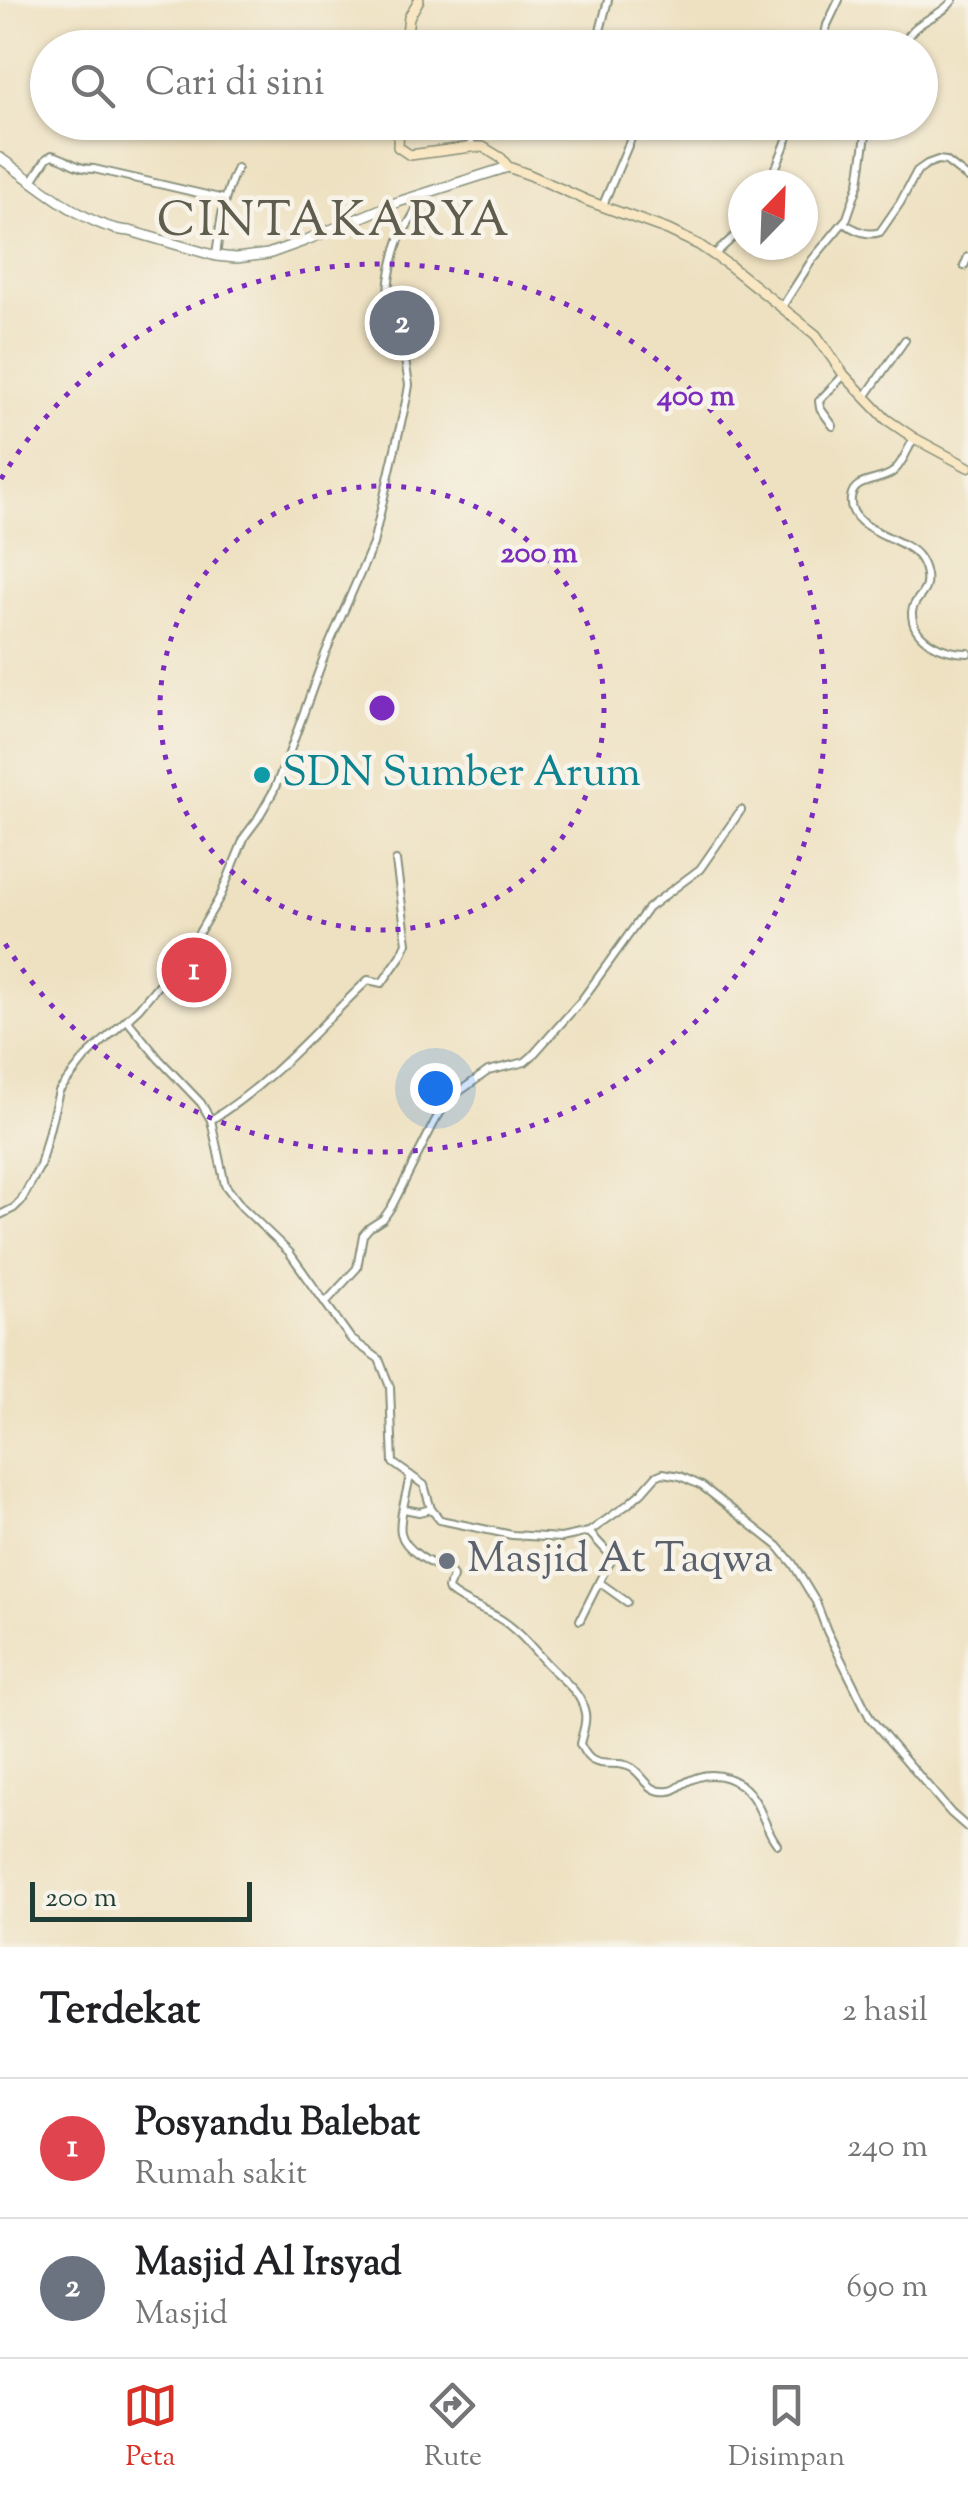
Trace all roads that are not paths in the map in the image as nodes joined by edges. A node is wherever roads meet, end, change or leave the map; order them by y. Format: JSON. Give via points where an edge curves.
{"nodes":[{"id":1,"x":419,"y":0,"type":"edge"},
{"id":2,"x":608,"y":0,"type":"edge"},
{"id":3,"x":839,"y":0,"type":"edge"},
{"id":4,"x":953,"y":0,"type":"edge"},
{"id":5,"x":407,"y":30,"type":"edge"},
{"id":6,"x":600,"y":30,"type":"edge"},
{"id":7,"x":826,"y":30,"type":"edge"},
{"id":8,"x":912,"y":30,"type":"edge"},
{"id":9,"x":398,"y":140,"type":"edge"},
{"id":10,"x":471,"y":140,"type":"edge"},
{"id":11,"x":630,"y":140,"type":"edge"},
{"id":12,"x":787,"y":140,"type":"edge"},
{"id":13,"x":865,"y":140,"type":"edge"},
{"id":14,"x":471,"y":147,"type":"junction"},
{"id":15,"x":0,"y":158,"type":"edge"},
{"id":16,"x":508,"y":167,"type":"junction"},
{"id":17,"x":237,"y":168,"type":"dead end"},
{"id":18,"x":775,"y":170,"type":"edge"},
{"id":19,"x":968,"y":178,"type":"edge"},
{"id":20,"x":32,"y":181,"type":"junction"},
{"id":21,"x":419,"y":196,"type":"junction"},
{"id":22,"x":224,"y":200,"type":"junction"},
{"id":23,"x":602,"y":207,"type":"junction"},
{"id":24,"x":843,"y":223,"type":"junction"},
{"id":25,"x":728,"y":242,"type":"edge"},
{"id":26,"x":714,"y":255,"type":"junction"},
{"id":27,"x":216,"y":256,"type":"junction"},
{"id":28,"x":968,"y":257,"type":"edge"},
{"id":29,"x":964,"y":266,"type":"dead end"},
{"id":30,"x":781,"y":308,"type":"junction"},
{"id":31,"x":905,"y":340,"type":"dead end"},
{"id":32,"x":844,"y":374,"type":"junction"},
{"id":33,"x":864,"y":398,"type":"junction"},
{"id":34,"x":834,"y":426,"type":"dead end"},
{"id":35,"x":914,"y":438,"type":"junction"},
{"id":36,"x":968,"y":467,"type":"edge"},
{"id":37,"x":968,"y":652,"type":"edge"},
{"id":38,"x":741,"y":810,"type":"dead end"},
{"id":39,"x":396,"y":861,"type":"dead end"},
{"id":40,"x":126,"y":1020,"type":"junction"},
{"id":41,"x":211,"y":1120,"type":"junction"},
{"id":42,"x":0,"y":1215,"type":"edge"},
{"id":43,"x":325,"y":1303,"type":"junction"},
{"id":44,"x":410,"y":1475,"type":"junction"},
{"id":45,"x":404,"y":1509,"type":"junction"},
{"id":46,"x":431,"y":1509,"type":"junction"},
{"id":47,"x":589,"y":1532,"type":"junction"},
{"id":48,"x":599,"y":1582,"type":"junction"},
{"id":49,"x":627,"y":1602,"type":"dead end"},
{"id":50,"x":580,"y":1620,"type":"dead end"},
{"id":51,"x":968,"y":1828,"type":"edge"},
{"id":52,"x":777,"y":1844,"type":"dead end"}],
"edges":[{"from":1,"to":5,"type":"main road"},
{"from":2,"to":6,"type":"street"},
{"from":3,"to":7,"type":"street"},
{"from":4,"to":8,"type":"street"},
{"from":9,"to":14,"type":"main road","via":[[410,155]]},
{"from":10,"to":14,"type":"street"},
{"from":11,"to":23,"type":"street"},
{"from":12,"to":18,"type":"street"},
{"from":13,"to":24,"type":"street","via":[[859,183]]},
{"from":14,"to":16,"type":"main road","via":[[491,152]]},
{"from":15,"to":20,"type":"street"},
{"from":16,"to":21,"type":"street"},
{"from":16,"to":23,"type":"main road"},
{"from":17,"to":22,"type":"street"},
{"from":19,"to":24,"type":"street","via":[[946,161],[933,162],[917,171],[880,232]]},
{"from":20,"to":22,"type":"street","via":[[46,158],[55,156],[83,170]]},
{"from":20,"to":27,"type":"street","via":[[94,220]]},
{"from":21,"to":27,"type":"street","via":[[283,250]]},
{"from":21,"to":40,"type":"street","via":[[396,250],[388,296],[420,320],[421,328],[406,360],[407,397],[373,544],[273,792],[245,836],[221,895],[193,943]]},
{"from":22,"to":27,"type":"street"},
{"from":23,"to":26,"type":"main road"},
{"from":24,"to":30,"type":"street"},
{"from":25,"to":26,"type":"street"},
{"from":26,"to":30,"type":"main road"},
{"from":28,"to":29,"type":"street"},
{"from":30,"to":32,"type":"main road","via":[[816,336]]},
{"from":31,"to":33,"type":"street"},
{"from":32,"to":33,"type":"main road"},
{"from":32,"to":34,"type":"street","via":[[819,400]]},
{"from":33,"to":35,"type":"main road"},
{"from":35,"to":36,"type":"main road"},
{"from":35,"to":37,"type":"street","via":[[895,471],[854,490],[853,511],[921,560],[926,588],[912,614],[923,639]]},
{"from":38,"to":43,"type":"street","via":[[700,869],[648,908],[582,1001],[532,1056],[488,1071],[449,1099],[392,1206],[363,1235],[357,1268]]},
{"from":39,"to":41,"type":"street","via":[[407,940],[388,976],[382,983],[368,980],[307,1043]]},
{"from":40,"to":41,"type":"street"},
{"from":40,"to":42,"type":"street","via":[[59,1091],[40,1166],[14,1208]]},
{"from":41,"to":43,"type":"street","via":[[226,1186],[289,1252]]},
{"from":43,"to":44,"type":"street","via":[[351,1338],[379,1358],[390,1387],[392,1460]]},
{"from":44,"to":45,"type":"street"},
{"from":44,"to":46,"type":"street","via":[[424,1485]]},
{"from":45,"to":46,"type":"street"},
{"from":45,"to":52,"type":"street","via":[[403,1538],[452,1574],[449,1591],[519,1634],[578,1696],[586,1715],[580,1744],[588,1758],[627,1765],[646,1785],[666,1791],[718,1774],[758,1804]]},
{"from":46,"to":47,"type":"street","via":[[440,1520],[512,1535]]},
{"from":47,"to":48,"type":"street","via":[[614,1558]]},
{"from":47,"to":51,"type":"street","via":[[662,1473],[702,1486],[732,1509],[793,1564],[870,1718]]},
{"from":48,"to":49,"type":"street"},
{"from":48,"to":50,"type":"street"}]}
